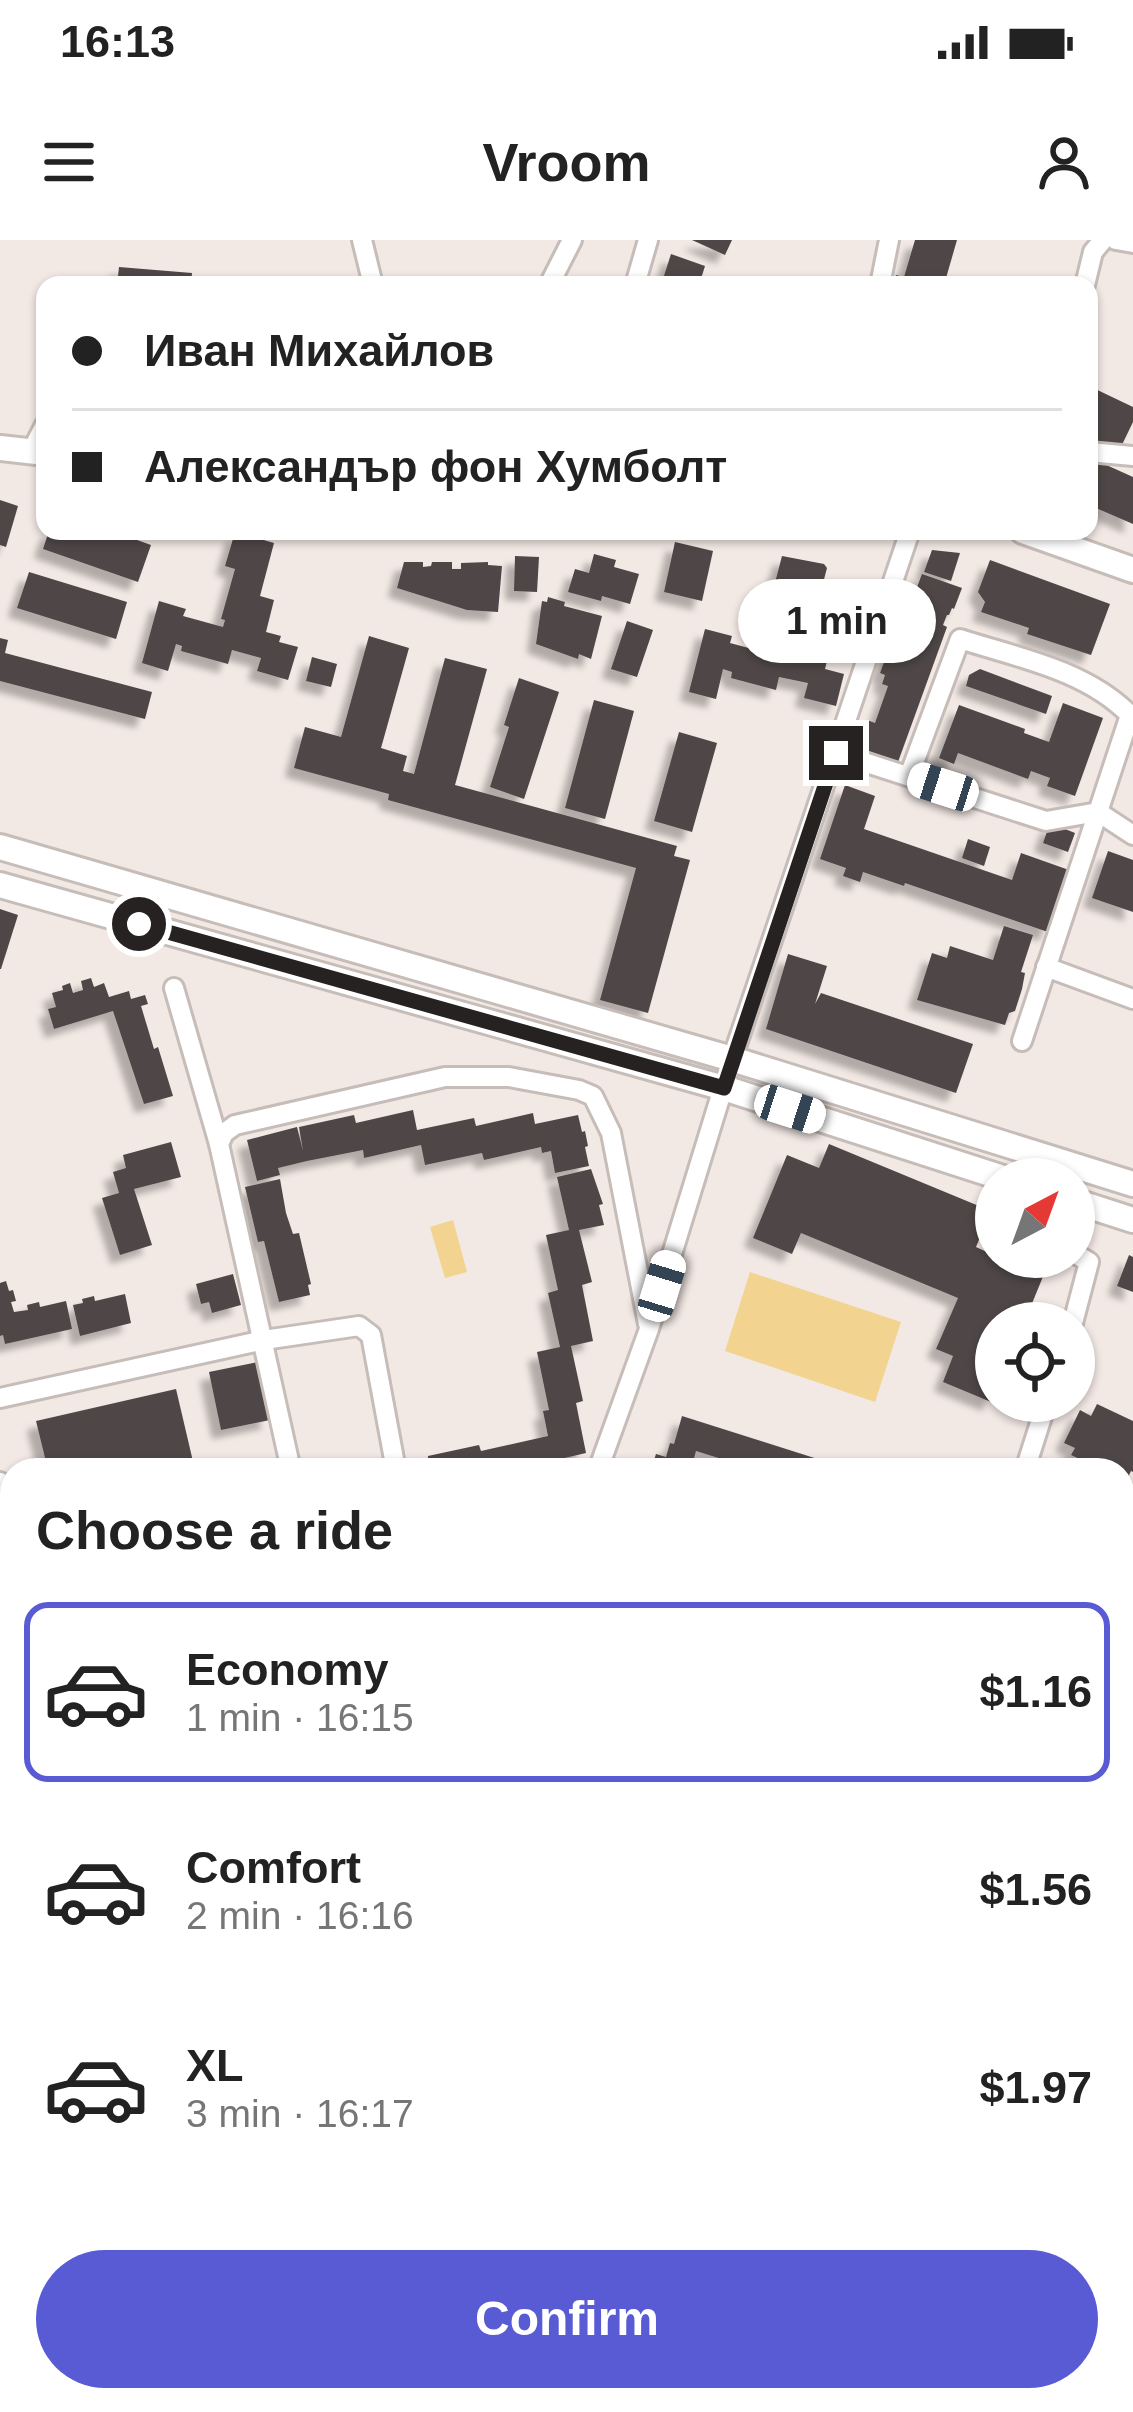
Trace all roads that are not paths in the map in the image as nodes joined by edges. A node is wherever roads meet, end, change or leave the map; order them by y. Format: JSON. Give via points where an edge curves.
{"nodes":[{"id":1,"x":362,"y":240,"type":"edge"},
{"id":2,"x":572,"y":240,"type":"edge"},
{"id":3,"x":648,"y":240,"type":"edge"},
{"id":4,"x":889,"y":240,"type":"edge"},
{"id":5,"x":1103,"y":240,"type":"edge"},
{"id":6,"x":1116,"y":240,"type":"edge"},
{"id":7,"x":1133,"y":243,"type":"edge"},
{"id":8,"x":372,"y":276,"type":"edge"},
{"id":9,"x":554,"y":276,"type":"edge"},
{"id":10,"x":638,"y":276,"type":"edge"},
{"id":11,"x":882,"y":276,"type":"edge"},
{"id":12,"x":1087,"y":276,"type":"edge"},
{"id":13,"x":0,"y":448,"type":"edge"},
{"id":14,"x":36,"y":452,"type":"edge"},
{"id":15,"x":1098,"y":453,"type":"edge"},
{"id":16,"x":1133,"y":456,"type":"edge"},
{"id":17,"x":907,"y":540,"type":"edge"},
{"id":18,"x":1048,"y":540,"type":"edge"},
{"id":19,"x":1133,"y":570,"type":"edge"},
{"id":20,"x":1131,"y":716,"type":"edge"},
{"id":21,"x":836,"y":753,"type":"junction"},
{"id":22,"x":909,"y":776,"type":"junction"},
{"id":23,"x":1098,"y":812,"type":"junction"},
{"id":24,"x":1133,"y":835,"type":"edge"},
{"id":25,"x":0,"y":848,"type":"edge"},
{"id":26,"x":0,"y":885,"type":"edge"},
{"id":27,"x":1046,"y":967,"type":"junction"},
{"id":28,"x":174,"y":988,"type":"dead end"},
{"id":29,"x":1133,"y":999,"type":"edge"},
{"id":30,"x":1022,"y":1041,"type":"dead end"},
{"id":31,"x":732,"y":1058,"type":"junction"},
{"id":32,"x":724,"y":1088,"type":"junction"},
{"id":33,"x":219,"y":1144,"type":"junction"},
{"id":34,"x":975,"y":1169,"type":"edge"},
{"id":35,"x":1133,"y":1184,"type":"edge"},
{"id":36,"x":1095,"y":1208,"type":"edge"},
{"id":37,"x":1133,"y":1220,"type":"edge"},
{"id":38,"x":649,"y":1329,"type":"junction"},
{"id":39,"x":264,"y":1340,"type":"junction"},
{"id":40,"x":0,"y":1398,"type":"edge"},
{"id":41,"x":1040,"y":1422,"type":"edge"},
{"id":42,"x":289,"y":1458,"type":"edge"},
{"id":43,"x":394,"y":1458,"type":"edge"},
{"id":44,"x":602,"y":1458,"type":"edge"},
{"id":45,"x":1029,"y":1458,"type":"edge"}],
"edges":[{"from":1,"to":8,"type":"street"},
{"from":2,"to":9,"type":"street"},
{"from":3,"to":10,"type":"street"},
{"from":4,"to":11,"type":"street"},
{"from":5,"to":12,"type":"street"},
{"from":6,"to":7,"type":"street"},
{"from":13,"to":14,"type":"street"},
{"from":15,"to":16,"type":"street"},
{"from":17,"to":21,"type":"street"},
{"from":18,"to":19,"type":"street"},
{"from":20,"to":22,"type":"street","via":[[1087,681],[960,639]]},
{"from":20,"to":23,"type":"street"},
{"from":21,"to":22,"type":"street"},
{"from":21,"to":31,"type":"street"},
{"from":22,"to":23,"type":"street","via":[[1046,820]]},
{"from":23,"to":24,"type":"street"},
{"from":23,"to":27,"type":"street"},
{"from":25,"to":31,"type":"street"},
{"from":26,"to":32,"type":"street"},
{"from":27,"to":29,"type":"street"},
{"from":27,"to":30,"type":"street"},
{"from":28,"to":33,"type":"street"},
{"from":31,"to":32,"type":"street"},
{"from":31,"to":35,"type":"street"},
{"from":32,"to":34,"type":"street"},
{"from":32,"to":38,"type":"street"},
{"from":33,"to":38,"type":"street","via":[[235,1125],[445,1077],[509,1078],[593,1096],[610,1133]]},
{"from":33,"to":39,"type":"street"},
{"from":36,"to":37,"type":"street"},
{"from":38,"to":44,"type":"street"},
{"from":39,"to":40,"type":"street"},
{"from":39,"to":42,"type":"street"},
{"from":39,"to":43,"type":"street","via":[[359,1326],[371,1335]]},
{"from":41,"to":45,"type":"street"}]}
